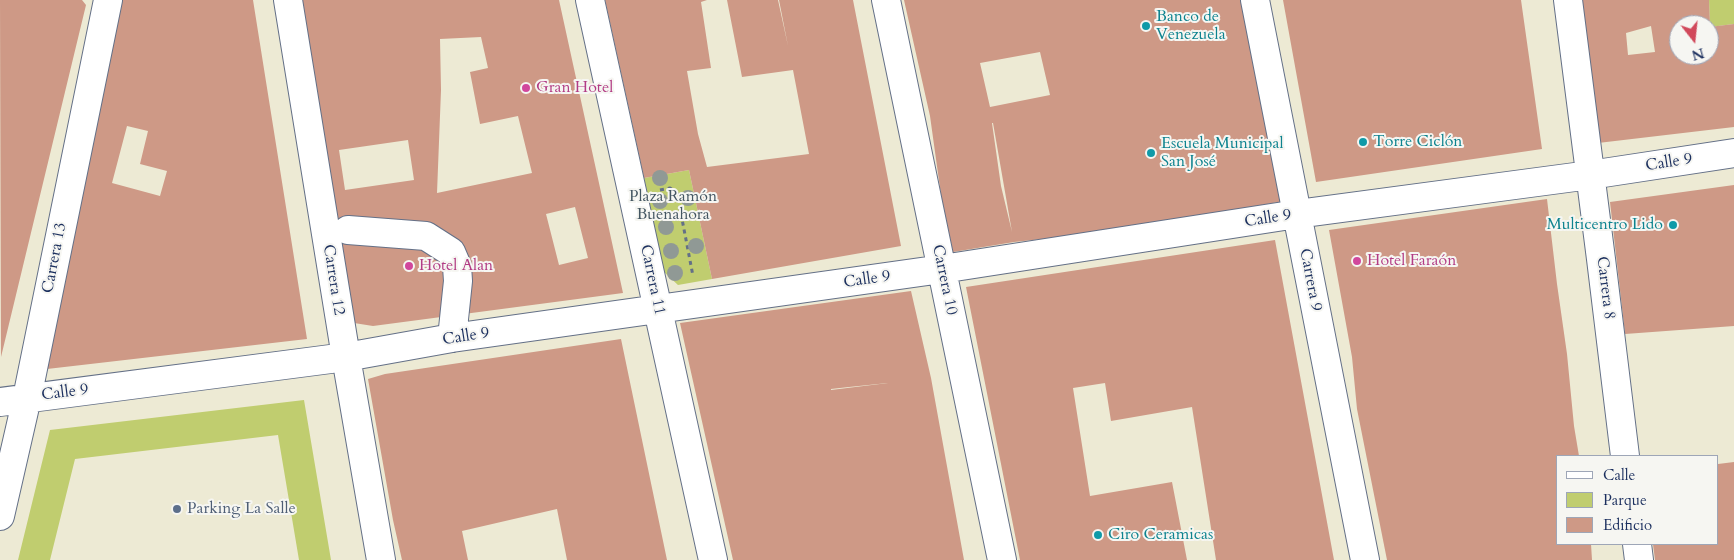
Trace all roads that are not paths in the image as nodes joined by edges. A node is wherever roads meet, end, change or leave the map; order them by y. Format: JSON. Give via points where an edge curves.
{"nodes":[{"id":1,"x":108,"y":0,"type":"edge"},
{"id":2,"x":288,"y":0,"type":"edge"},
{"id":3,"x":590,"y":0,"type":"edge"},
{"id":4,"x":886,"y":0,"type":"edge"},
{"id":5,"x":1255,"y":0,"type":"edge"},
{"id":6,"x":1568,"y":0,"type":"edge"},
{"id":7,"x":1734,"y":153,"type":"edge"},
{"id":8,"x":1590,"y":175,"type":"junction"},
{"id":9,"x":1297,"y":214,"type":"junction"},
{"id":10,"x":348,"y":230,"type":"dead end"},
{"id":11,"x":942,"y":269,"type":"junction"},
{"id":12,"x":658,"y":309,"type":"junction"},
{"id":13,"x":452,"y":338,"type":"junction"},
{"id":14,"x":346,"y":357,"type":"junction"},
{"id":15,"x":27,"y":398,"type":"junction"},
{"id":16,"x":0,"y":402,"type":"edge"},
{"id":17,"x":1624,"y":455,"type":"edge"},
{"id":18,"x":0,"y":516,"type":"edge"},
{"id":19,"x":1637,"y":545,"type":"edge"},
{"id":20,"x":381,"y":560,"type":"edge"},
{"id":21,"x":713,"y":560,"type":"edge"},
{"id":22,"x":1002,"y":560,"type":"edge"},
{"id":23,"x":1365,"y":560,"type":"edge"},
{"id":24,"x":1639,"y":560,"type":"edge"}],
"edges":[{"from":1,"to":15,"type":"street","name":"Carrera 13"},
{"from":2,"to":14,"type":"street","name":"Carrera 12"},
{"from":3,"to":12,"type":"street","name":"Carrera 11"},
{"from":4,"to":11,"type":"street","name":"Carrera 10"},
{"from":5,"to":9,"type":"street","name":"Carrera 9"},
{"from":6,"to":8,"type":"street","name":"Carrera 8"},
{"from":7,"to":8,"type":"street","name":"Calle 9"},
{"from":8,"to":9,"type":"street","name":"Calle 9"},
{"from":8,"to":17,"type":"street","name":"Carrera 8"},
{"from":9,"to":11,"type":"street","name":"Calle 9"},
{"from":9,"to":23,"type":"street","name":"Carrera 9"},
{"from":10,"to":13,"type":"street","via":[[426,236],[451,252],[458,280]]},
{"from":11,"to":12,"type":"street","name":"Calle 9"},
{"from":11,"to":22,"type":"street","name":"Carrera 10"},
{"from":12,"to":13,"type":"street","name":"Calle 9"},
{"from":12,"to":21,"type":"street","name":"Carrera 11"},
{"from":13,"to":14,"type":"street","name":"Calle 9"},
{"from":14,"to":15,"type":"street","name":"Calle 9"},
{"from":14,"to":20,"type":"street","name":"Carrera 12"},
{"from":15,"to":16,"type":"street","name":"Calle 9"},
{"from":15,"to":18,"type":"street","name":"Carrera 13"},
{"from":19,"to":24,"type":"street"}]}
